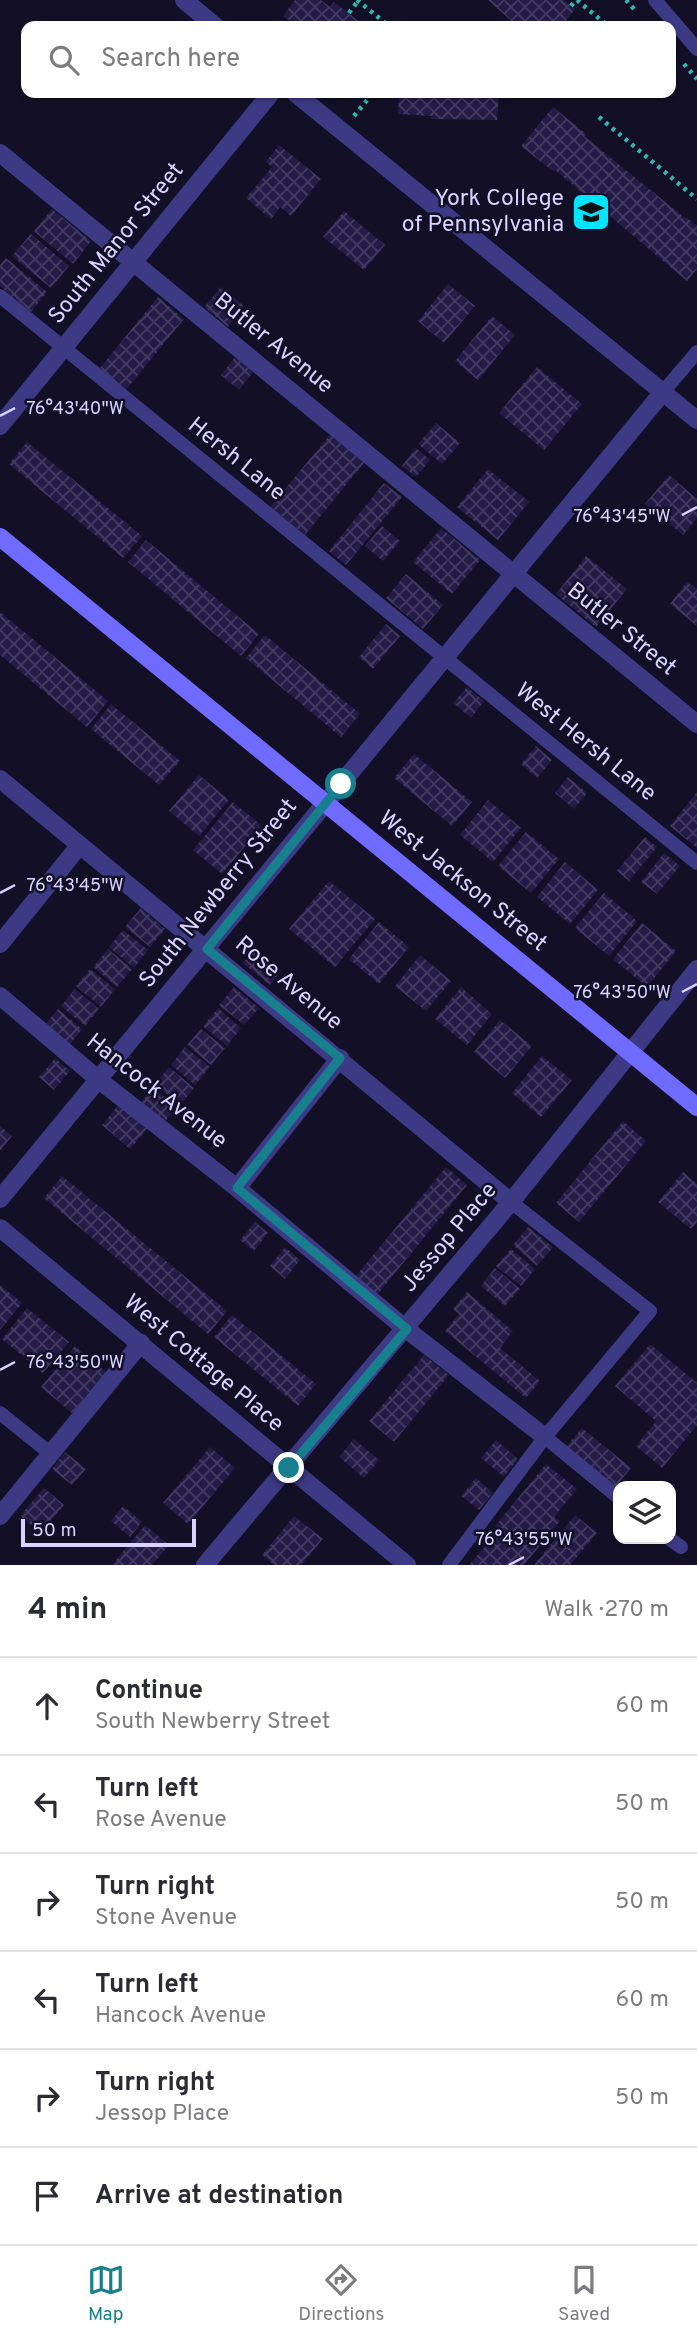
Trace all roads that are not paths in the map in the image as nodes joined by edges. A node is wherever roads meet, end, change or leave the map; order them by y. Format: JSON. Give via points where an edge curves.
{"nodes":[{"id":1,"x":184,"y":0,"type":"edge"},
{"id":2,"x":655,"y":0,"type":"edge"},
{"id":3,"x":209,"y":21,"type":"edge"},
{"id":4,"x":673,"y":21,"type":"edge"},
{"id":5,"x":676,"y":24,"type":"edge"},
{"id":6,"x":697,"y":49,"type":"edge"},
{"id":7,"x":267,"y":98,"type":"edge"},
{"id":8,"x":301,"y":98,"type":"edge"},
{"id":9,"x":0,"y":153,"type":"edge"},
{"id":10,"x":133,"y":262,"type":"junction"},
{"id":11,"x":0,"y":296,"type":"edge"},
{"id":12,"x":63,"y":348,"type":"junction"},
{"id":13,"x":697,"y":352,"type":"edge"},
{"id":14,"x":663,"y":392,"type":"junction"},
{"id":15,"x":697,"y":420,"type":"edge"},
{"id":16,"x":0,"y":426,"type":"edge"},
{"id":17,"x":0,"y":537,"type":"edge"},
{"id":18,"x":515,"y":574,"type":"junction"},
{"id":19,"x":443,"y":659,"type":"junction"},
{"id":20,"x":697,"y":724,"type":"edge"},
{"id":21,"x":0,"y":779,"type":"edge"},
{"id":22,"x":327,"y":802,"type":"junction"},
{"id":23,"x":79,"y":846,"type":"junction"},
{"id":24,"x":697,"y":863,"type":"edge"},
{"id":25,"x":0,"y":944,"type":"edge"},
{"id":26,"x":207,"y":949,"type":"junction"},
{"id":27,"x":697,"y":969,"type":"edge"},
{"id":28,"x":0,"y":996,"type":"edge"},
{"id":29,"x":631,"y":1052,"type":"junction"},
{"id":30,"x":340,"y":1058,"type":"junction"},
{"id":31,"x":99,"y":1080,"type":"junction"},
{"id":32,"x":697,"y":1107,"type":"edge"},
{"id":33,"x":237,"y":1188,"type":"junction"},
{"id":34,"x":0,"y":1199,"type":"edge"},
{"id":35,"x":512,"y":1202,"type":"junction"},
{"id":36,"x":0,"y":1228,"type":"edge"},
{"id":37,"x":407,"y":1329,"type":"junction"},
{"id":38,"x":141,"y":1343,"type":"junction"},
{"id":39,"x":0,"y":1413,"type":"edge"},
{"id":40,"x":545,"y":1437,"type":"junction"},
{"id":41,"x":51,"y":1454,"type":"junction"},
{"id":42,"x":289,"y":1468,"type":"junction"},
{"id":43,"x":613,"y":1493,"type":"edge"},
{"id":44,"x":0,"y":1516,"type":"edge"},
{"id":45,"x":205,"y":1565,"type":"edge"},
{"id":46,"x":407,"y":1565,"type":"edge"},
{"id":47,"x":449,"y":1565,"type":"edge"}],
"edges":[{"from":1,"to":3,"type":"street"},
{"from":2,"to":4,"type":"lane"},
{"from":5,"to":6,"type":"lane"},
{"from":7,"to":10,"type":"street","name":"South Manor Street"},
{"from":8,"to":14,"type":"street"},
{"from":9,"to":10,"type":"street","name":"Butler Avenue"},
{"from":10,"to":12,"type":"street","name":"South Manor Street"},
{"from":10,"to":18,"type":"street","name":"Butler Avenue"},
{"from":11,"to":12,"type":"lane","name":"Hersh Lane"},
{"from":12,"to":16,"type":"street","name":"South Manor Street"},
{"from":12,"to":19,"type":"lane","name":"Hersh Lane"},
{"from":13,"to":14,"type":"lane"},
{"from":14,"to":15,"type":"street"},
{"from":14,"to":18,"type":"street","name":"South Newberry Street"},
{"from":17,"to":22,"type":"street","name":"West Jackson Street"},
{"from":18,"to":19,"type":"street","name":"South Newberry Street"},
{"from":18,"to":20,"type":"street","name":"Butler Street"},
{"from":19,"to":22,"type":"street","name":"South Newberry Street"},
{"from":19,"to":24,"type":"lane","name":"West Hersh Lane"},
{"from":21,"to":23,"type":"street","name":"Rose Avenue"},
{"from":22,"to":26,"type":"street","name":"South Newberry Street"},
{"from":22,"to":29,"type":"street","name":"West Jackson Street"},
{"from":23,"to":25,"type":"street"},
{"from":23,"to":26,"type":"street","name":"Rose Avenue"},
{"from":26,"to":30,"type":"street","name":"Rose Avenue"},
{"from":26,"to":31,"type":"street","name":"South Newberry Street"},
{"from":27,"to":29,"type":"street","name":"Jessop Place"},
{"from":28,"to":31,"type":"street","name":"Hancock Avenue"},
{"from":29,"to":32,"type":"street","name":"West Jackson Street"},
{"from":29,"to":35,"type":"street","name":"Jessop Place"},
{"from":30,"to":33,"type":"street"},
{"from":30,"to":35,"type":"street","name":"Rose Avenue"},
{"from":31,"to":33,"type":"street","name":"Hancock Avenue"},
{"from":31,"to":34,"type":"street","name":"South Newberry Street"},
{"from":33,"to":37,"type":"street","name":"Hancock Avenue"},
{"from":35,"to":37,"type":"street","name":"Jessop Place"},
{"from":35,"to":40,"type":"lane","via":[[650,1311]]},
{"from":36,"to":38,"type":"street","name":"West Cottage Place"},
{"from":37,"to":40,"type":"street","name":"Hancock Avenue"},
{"from":37,"to":42,"type":"street","name":"Jessop Place"},
{"from":38,"to":41,"type":"street"},
{"from":38,"to":42,"type":"street","name":"West Cottage Place"},
{"from":39,"to":41,"type":"lane"},
{"from":40,"to":43,"type":"lane"},
{"from":40,"to":47,"type":"lane"},
{"from":41,"to":44,"type":"street"},
{"from":42,"to":45,"type":"street","name":"Jessop Place"},
{"from":42,"to":46,"type":"street","name":"West Cottage Place"}]}
